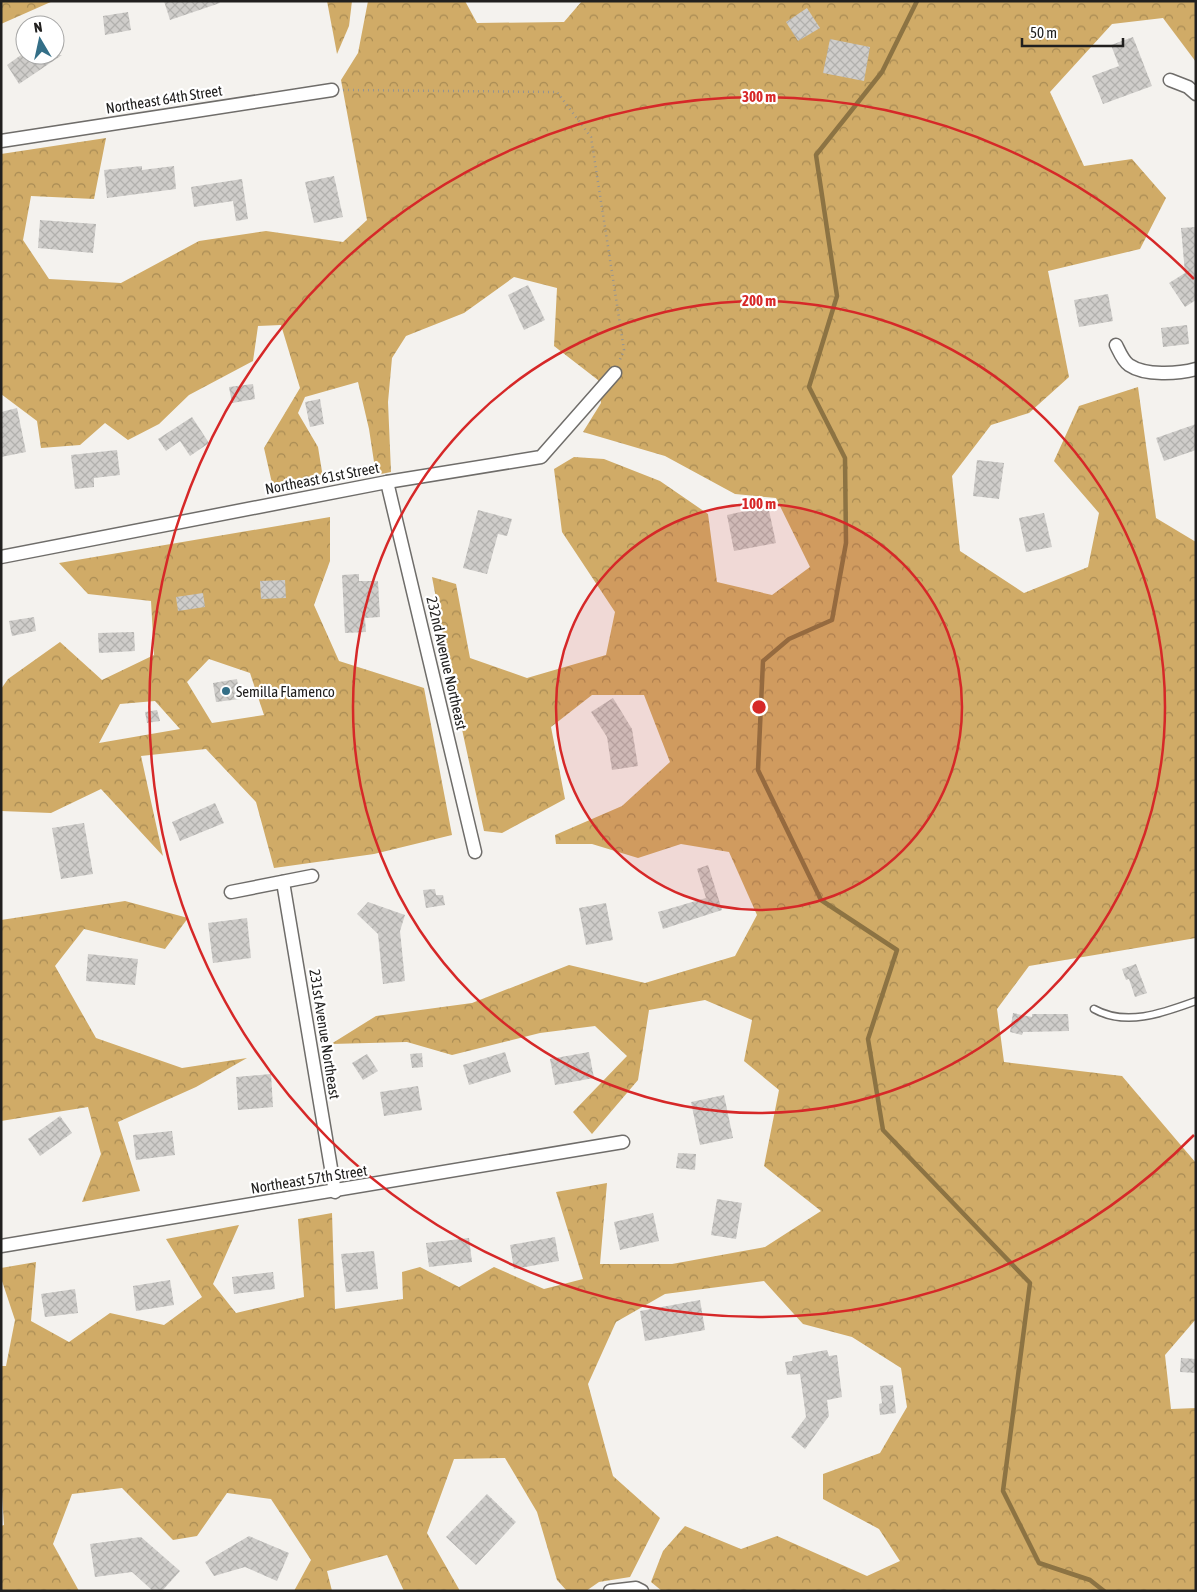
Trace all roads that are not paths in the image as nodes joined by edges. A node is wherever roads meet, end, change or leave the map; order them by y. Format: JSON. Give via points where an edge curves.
{"nodes":[{"id":1,"x":1170,"y":80,"type":"dead end"},
{"id":2,"x":332,"y":90,"type":"road end"},
{"id":3,"x":1196,"y":94,"type":"edge"},
{"id":4,"x":1,"y":141,"type":"edge"},
{"id":5,"x":1116,"y":345,"type":"dead end"},
{"id":6,"x":1196,"y":369,"type":"edge"},
{"id":7,"x":615,"y":374,"type":"road end"},
{"id":8,"x":387,"y":482,"type":"junction"},
{"id":9,"x":1,"y":557,"type":"edge"},
{"id":10,"x":475,"y":852,"type":"dead end"},
{"id":11,"x":312,"y":876,"type":"dead end"},
{"id":12,"x":283,"y":882,"type":"junction"},
{"id":13,"x":231,"y":892,"type":"dead end"},
{"id":14,"x":1196,"y":1002,"type":"edge"},
{"id":15,"x":1094,"y":1009,"type":"dead end"},
{"id":16,"x":623,"y":1142,"type":"dead end"},
{"id":17,"x":334,"y":1192,"type":"junction"},
{"id":18,"x":1,"y":1246,"type":"edge"},
{"id":19,"x":610,"y":1591,"type":"edge"},
{"id":20,"x":642,"y":1591,"type":"edge"}],
"edges":[{"from":1,"to":3,"type":"street"},
{"from":2,"to":4,"type":"street","name":"Northeast 64th Street"},
{"from":5,"to":6,"type":"street","via":[[1128,364],[1138,369],[1170,374]]},
{"from":7,"to":8,"type":"street","name":"Northeast 61st Street","via":[[541,456]]},
{"from":8,"to":9,"type":"street","name":"Northeast 61st Street"},
{"from":8,"to":10,"type":"street","name":"232nd Avenue Northeast"},
{"from":11,"to":12,"type":"street"},
{"from":12,"to":13,"type":"street"},
{"from":12,"to":17,"type":"street","name":"231st Avenue Northeast"},
{"from":14,"to":15,"type":"lane","via":[[1126,1019],[1107,1016]]},
{"from":16,"to":17,"type":"street","name":"Northeast 57th Street"},
{"from":17,"to":18,"type":"street","name":"Northeast 57th Street"},
{"from":19,"to":20,"type":"street","via":[[636,1588]]}]}
